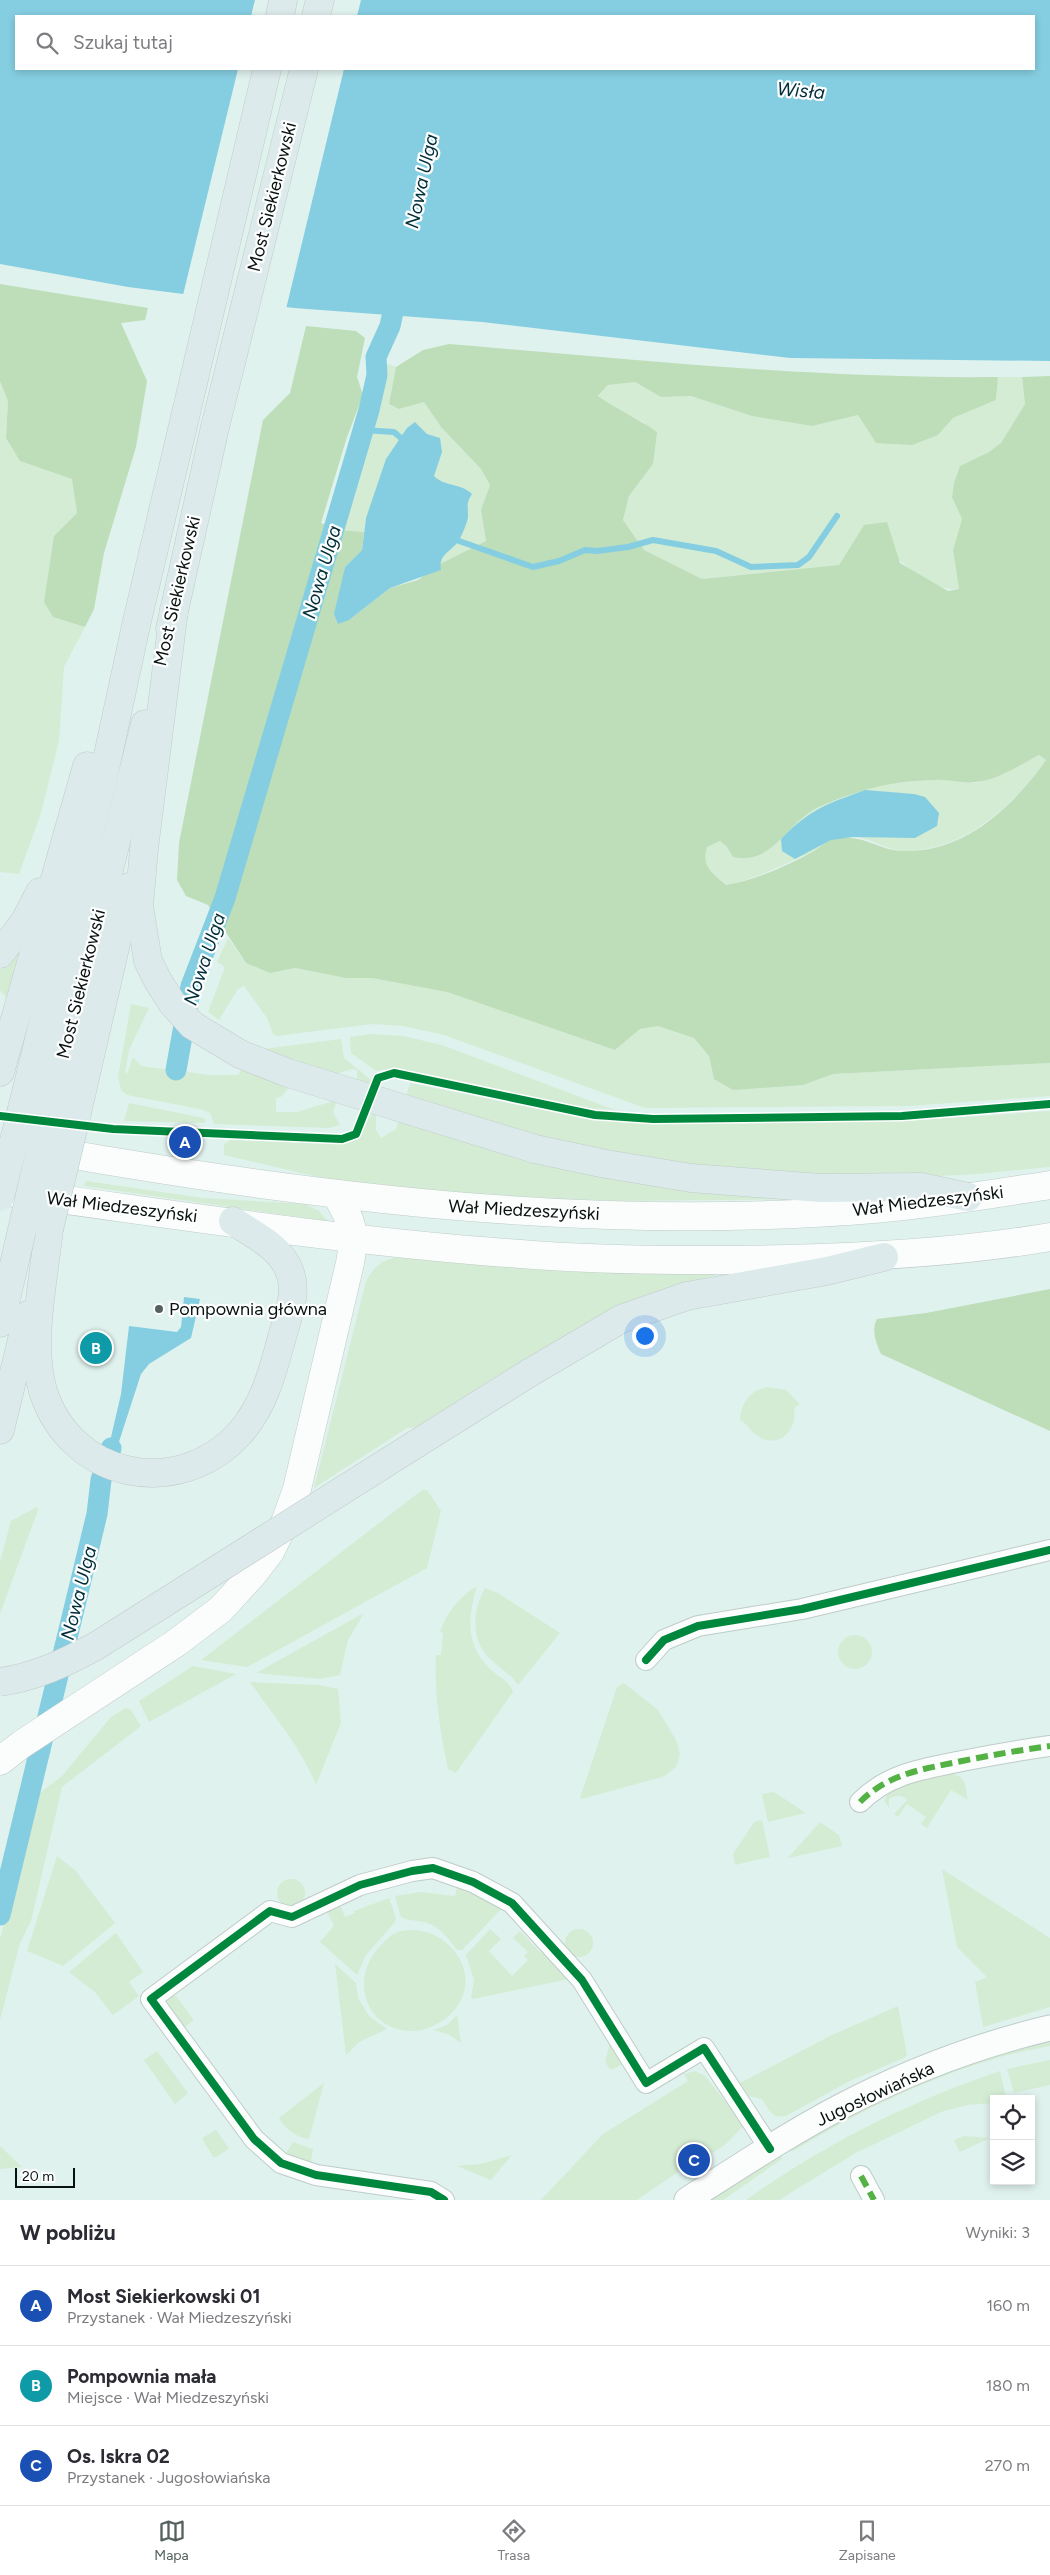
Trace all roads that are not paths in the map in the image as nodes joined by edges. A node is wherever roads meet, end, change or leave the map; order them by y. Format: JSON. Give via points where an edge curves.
{"nodes":[{"id":1,"x":284,"y":0,"type":"edge"},
{"id":2,"x":320,"y":0,"type":"edge"},
{"id":3,"x":280,"y":15,"type":"edge"},
{"id":4,"x":316,"y":15,"type":"edge"},
{"id":5,"x":267,"y":70,"type":"edge"},
{"id":6,"x":304,"y":70,"type":"edge"},
{"id":7,"x":174,"y":610,"type":"junction"},
{"id":8,"x":137,"y":621,"type":"junction"},
{"id":9,"x":152,"y":788,"type":"junction"},
{"id":10,"x":48,"y":917,"type":"junction"},
{"id":11,"x":107,"y":931,"type":"junction"},
{"id":12,"x":0,"y":954,"type":"edge"},
{"id":13,"x":0,"y":1072,"type":"edge"},
{"id":14,"x":0,"y":1142,"type":"edge"},
{"id":15,"x":1050,"y":1185,"type":"edge"},
{"id":16,"x":0,"y":1191,"type":"edge"},
{"id":17,"x":336,"y":1194,"type":"junction"},
{"id":18,"x":968,"y":1196,"type":"junction"},
{"id":19,"x":0,"y":1197,"type":"edge"},
{"id":20,"x":234,"y":1221,"type":"junction"},
{"id":21,"x":1050,"y":1237,"type":"edge"},
{"id":22,"x":355,"y":1238,"type":"junction"},
{"id":23,"x":884,"y":1257,"type":"junction"},
{"id":24,"x":27,"y":1298,"type":"junction"},
{"id":25,"x":0,"y":1323,"type":"edge"},
{"id":26,"x":0,"y":1430,"type":"edge"},
{"id":27,"x":1050,"y":1550,"type":"edge"},
{"id":28,"x":646,"y":1660,"type":"dead end"},
{"id":29,"x":0,"y":1682,"type":"edge"},
{"id":30,"x":1050,"y":1746,"type":"edge"},
{"id":31,"x":0,"y":1761,"type":"edge"},
{"id":32,"x":860,"y":1802,"type":"dead end"},
{"id":33,"x":1050,"y":2028,"type":"edge"},
{"id":34,"x":770,"y":2148,"type":"junction"},
{"id":35,"x":861,"y":2176,"type":"dead end"},
{"id":36,"x":444,"y":2200,"type":"edge"},
{"id":37,"x":687,"y":2200,"type":"edge"},
{"id":38,"x":874,"y":2200,"type":"edge"}],
"edges":[{"from":1,"to":3,"type":"main road"},
{"from":2,"to":4,"type":"main road"},
{"from":5,"to":8,"type":"main road","name":"Most Siekierkowski"},
{"from":6,"to":7,"type":"main road","name":"Most Siekierkowski","via":[[215,427]]},
{"from":7,"to":9,"type":"main road"},
{"from":7,"to":11,"type":"main road","name":"Most Siekierkowski"},
{"from":8,"to":10,"type":"main road","via":[[103,706]]},
{"from":8,"to":10,"type":"main road","name":"Most Siekierkowski","via":[[103,778]]},
{"from":9,"to":11,"type":"main road"},
{"from":9,"to":18,"type":"main road","via":[[139,906],[148,961],[172,1003],[192,1025],[240,1054],[326,1086],[535,1149],[648,1171],[749,1184],[821,1188],[921,1187]]},
{"from":10,"to":12,"type":"main road"},
{"from":10,"to":13,"type":"main road"},
{"from":10,"to":19,"type":"main road","name":"Most Siekierkowski","bridge":true,"via":[[22,1109]]},
{"from":11,"to":24,"type":"main road","bridge":true,"via":[[76,1117],[50,1229]]},
{"from":11,"to":24,"type":"main road","name":"Most Siekierkowski","bridge":true,"via":[[49,1113]]},
{"from":14,"to":17,"type":"main road","name":"Wał Miedzeszyński"},
{"from":15,"to":18,"type":"main road","name":"Wał Miedzeszyński"},
{"from":16,"to":20,"type":"main road","name":"Wał Miedzeszyński"},
{"from":17,"to":18,"type":"main road","name":"Wał Miedzeszyński","via":[[479,1209],[656,1216],[857,1210]]},
{"from":17,"to":22,"type":"main road"},
{"from":20,"to":22,"type":"main road","name":"Wał Miedzeszyński"},
{"from":20,"to":24,"type":"main road","via":[[279,1254],[292,1278],[291,1305],[263,1397],[254,1415],[240,1433],[209,1458],[186,1468],[157,1474],[130,1472],[108,1465],[69,1438],[54,1418],[43,1390]]},
{"from":21,"to":23,"type":"main road","name":"Wał Miedzeszyński","via":[[972,1249]]},
{"from":22,"to":23,"type":"main road","name":"Wał Miedzeszyński","via":[[476,1251],[616,1259]]},
{"from":22,"to":31,"type":"main road","via":[[308,1444],[286,1520],[270,1552],[208,1620]]},
{"from":23,"to":29,"type":"main road","bridge":true,"via":[[828,1271],[687,1296],[621,1319],[526,1374],[96,1646],[53,1668]]},
{"from":24,"to":25,"type":"main road"},
{"from":24,"to":26,"type":"main road"},
{"from":27,"to":28,"type":"street","via":[[802,1609],[692,1627],[664,1640]]},
{"from":30,"to":32,"type":"street","via":[[904,1773],[874,1788]]},
{"from":33,"to":34,"type":"street","name":"Jugosłowiańska","via":[[967,2054],[868,2093]]},
{"from":34,"to":36,"type":"street","via":[[704,2048],[646,2083],[582,1980],[512,1903],[473,1882],[434,1868],[360,1885],[292,1917],[270,1911],[151,1999],[254,2139],[281,2162],[316,2175],[431,2192]]},
{"from":34,"to":37,"type":"street","name":"Jugosłowiańska"},
{"from":35,"to":38,"type":"street"}]}
